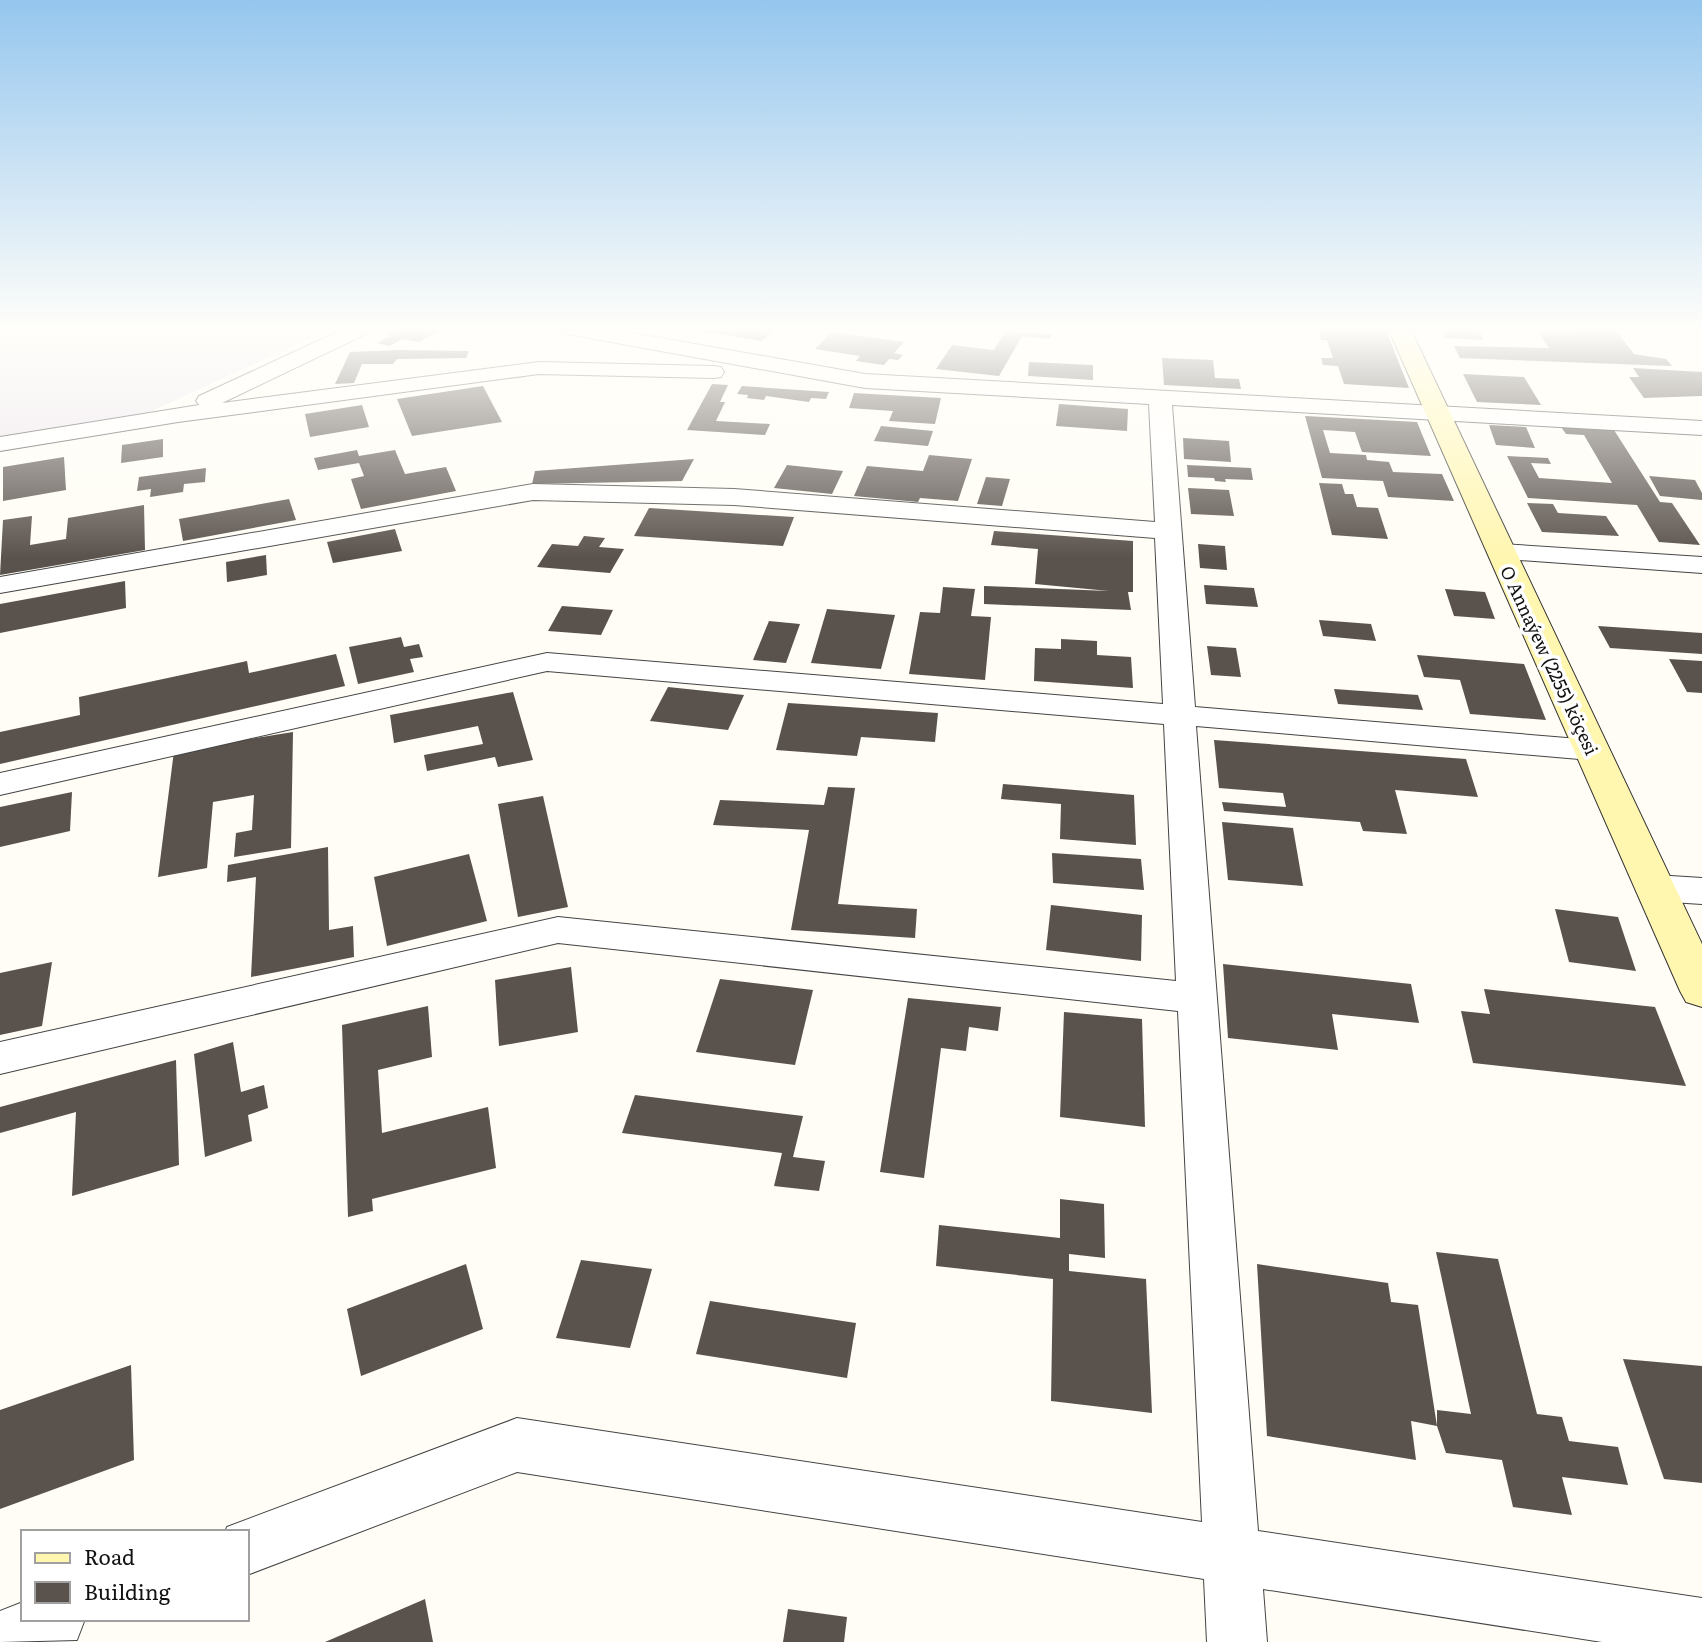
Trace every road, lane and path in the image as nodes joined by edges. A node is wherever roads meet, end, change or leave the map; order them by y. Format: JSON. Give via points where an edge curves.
{"nodes":[{"id":1,"x":200,"y":405,"type":"edge"},
{"id":2,"x":258,"y":405,"type":"edge"},
{"id":3,"x":1160,"y":405,"type":"edge"},
{"id":4,"x":1282,"y":405,"type":"edge"},
{"id":5,"x":1433,"y":405,"type":"edge"},
{"id":6,"x":1437,"y":413,"type":"junction"},
{"id":7,"x":178,"y":415,"type":"junction"},
{"id":8,"x":1702,"y":428,"type":"edge"},
{"id":9,"x":0,"y":444,"type":"edge"},
{"id":10,"x":1168,"y":531,"type":"junction"},
{"id":11,"x":1501,"y":552,"type":"junction"},
{"id":12,"x":1702,"y":565,"type":"edge"},
{"id":13,"x":0,"y":585,"type":"edge"},
{"id":14,"x":1179,"y":715,"type":"junction"},
{"id":15,"x":1591,"y":750,"type":"junction"},
{"id":16,"x":0,"y":784,"type":"edge"},
{"id":17,"x":1655,"y":888,"type":"junction"},
{"id":18,"x":1702,"y":891,"type":"edge"},
{"id":19,"x":1702,"y":990,"type":"edge"},
{"id":20,"x":1196,"y":998,"type":"junction"},
{"id":21,"x":0,"y":1058,"type":"edge"},
{"id":22,"x":248,"y":1547,"type":"edge"},
{"id":23,"x":1230,"y":1555,"type":"junction"},
{"id":24,"x":52,"y":1621,"type":"edge"},
{"id":25,"x":1702,"y":1628,"type":"edge"},
{"id":26,"x":0,"y":1641,"type":"edge"},
{"id":27,"x":1237,"y":1642,"type":"edge"}],
"edges":[{"from":1,"to":7,"type":"street"},
{"from":2,"to":7,"type":"street"},
{"from":3,"to":10,"type":"street"},
{"from":4,"to":6,"type":"street"},
{"from":5,"to":6,"type":"main road","name":"O Annaýew (2255) köçesi"},
{"from":6,"to":8,"type":"street"},
{"from":6,"to":11,"type":"main road","name":"O Annaýew (2255) köçesi"},
{"from":7,"to":9,"type":"street"},
{"from":10,"to":13,"type":"street","via":[[734,497],[533,492]]},
{"from":10,"to":14,"type":"street"},
{"from":11,"to":12,"type":"street"},
{"from":11,"to":15,"type":"main road","name":"O Annaýew (2255) köçesi"},
{"from":14,"to":15,"type":"street"},
{"from":14,"to":16,"type":"street","via":[[547,662]]},
{"from":14,"to":20,"type":"street"},
{"from":15,"to":17,"type":"main road","name":"O Annaýew (2255) köçesi"},
{"from":17,"to":18,"type":"street"},
{"from":17,"to":19,"type":"main road","name":"O Annaýew (2255) köçesi"},
{"from":20,"to":21,"type":"street","via":[[558,930]]},
{"from":20,"to":23,"type":"street"},
{"from":22,"to":23,"type":"street","via":[[517,1445]]},
{"from":23,"to":25,"type":"street"},
{"from":23,"to":27,"type":"street"},
{"from":24,"to":26,"type":"street"}]}
